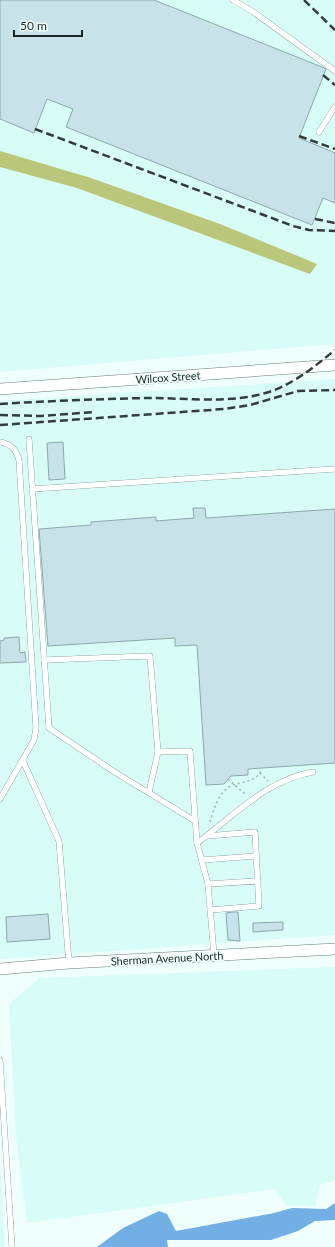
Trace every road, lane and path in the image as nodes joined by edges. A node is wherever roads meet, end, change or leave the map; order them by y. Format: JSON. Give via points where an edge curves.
{"nodes":[{"id":1,"x":233,"y":0,"type":"edge"},
{"id":2,"x":335,"y":71,"type":"edge"},
{"id":3,"x":335,"y":107,"type":"edge"},
{"id":4,"x":319,"y":132,"type":"dead end"},
{"id":5,"x":335,"y":365,"type":"edge"},
{"id":6,"x":0,"y":389,"type":"edge"},
{"id":7,"x":29,"y":439,"type":"dead end"},
{"id":8,"x":0,"y":442,"type":"edge"},
{"id":9,"x":335,"y":470,"type":"edge"},
{"id":10,"x":32,"y":489,"type":"junction"},
{"id":11,"x":44,"y":660,"type":"junction"},
{"id":12,"x":158,"y":752,"type":"junction"},
{"id":13,"x":23,"y":761,"type":"junction"},
{"id":14,"x":260,"y":768,"type":"dead end"},
{"id":15,"x":260,"y":772,"type":"junction"},
{"id":16,"x":313,"y":772,"type":"dead end"},
{"id":17,"x":228,"y":780,"type":"dead end"},
{"id":18,"x":235,"y":785,"type":"junction"},
{"id":19,"x":272,"y":786,"type":"junction"},
{"id":20,"x":149,"y":792,"type":"junction"},
{"id":21,"x":0,"y":799,"type":"edge"},
{"id":22,"x":252,"y":800,"type":"junction"},
{"id":23,"x":195,"y":821,"type":"junction"},
{"id":24,"x":207,"y":836,"type":"junction"},
{"id":25,"x":197,"y":843,"type":"junction"},
{"id":26,"x":256,"y":856,"type":"junction"},
{"id":27,"x":202,"y":860,"type":"junction"},
{"id":28,"x":258,"y":881,"type":"junction"},
{"id":29,"x":208,"y":884,"type":"junction"},
{"id":30,"x":210,"y":910,"type":"junction"},
{"id":31,"x":335,"y":949,"type":"edge"},
{"id":32,"x":214,"y":955,"type":"junction"},
{"id":33,"x":69,"y":963,"type":"junction"},
{"id":34,"x":0,"y":969,"type":"edge"},
{"id":35,"x":0,"y":1060,"type":"edge"},
{"id":36,"x":12,"y":1247,"type":"edge"}],
"edges":[{"from":1,"to":2,"type":"lane"},
{"from":3,"to":4,"type":"lane"},
{"from":5,"to":6,"type":"street","name":"Wilcox Street"},
{"from":7,"to":10,"type":"lane"},
{"from":8,"to":13,"type":"lane","via":[[15,449],[19,468],[36,728],[34,740]]},
{"from":9,"to":10,"type":"lane"},
{"from":10,"to":11,"type":"lane"},
{"from":11,"to":12,"type":"lane","via":[[150,656]]},
{"from":11,"to":20,"type":"lane","via":[[49,728],[112,771]]},
{"from":12,"to":20,"type":"lane"},
{"from":12,"to":23,"type":"lane","via":[[190,751]]},
{"from":13,"to":21,"type":"lane"},
{"from":13,"to":33,"type":"lane","via":[[59,842]]},
{"from":14,"to":15,"type":"path"},
{"from":15,"to":18,"type":"path","via":[[252,780]]},
{"from":15,"to":19,"type":"path"},
{"from":16,"to":19,"type":"lane","via":[[294,776]]},
{"from":17,"to":18,"type":"path"},
{"from":18,"to":22,"type":"path"},
{"from":18,"to":24,"type":"path","via":[[226,789],[216,803]]},
{"from":19,"to":22,"type":"lane"},
{"from":20,"to":23,"type":"lane"},
{"from":22,"to":24,"type":"lane"},
{"from":23,"to":25,"type":"lane"},
{"from":24,"to":25,"type":"lane"},
{"from":24,"to":26,"type":"lane","via":[[255,832]]},
{"from":25,"to":27,"type":"lane"},
{"from":26,"to":27,"type":"lane"},
{"from":26,"to":28,"type":"lane"},
{"from":27,"to":29,"type":"lane"},
{"from":28,"to":29,"type":"lane"},
{"from":28,"to":30,"type":"lane","via":[[259,906]]},
{"from":29,"to":30,"type":"lane"},
{"from":30,"to":32,"type":"lane"},
{"from":31,"to":32,"type":"street","name":"Sherman Avenue North"},
{"from":32,"to":33,"type":"street","name":"Sherman Avenue North"},
{"from":33,"to":34,"type":"street","name":"Sherman Avenue North"},
{"from":35,"to":36,"type":"lane"}]}
